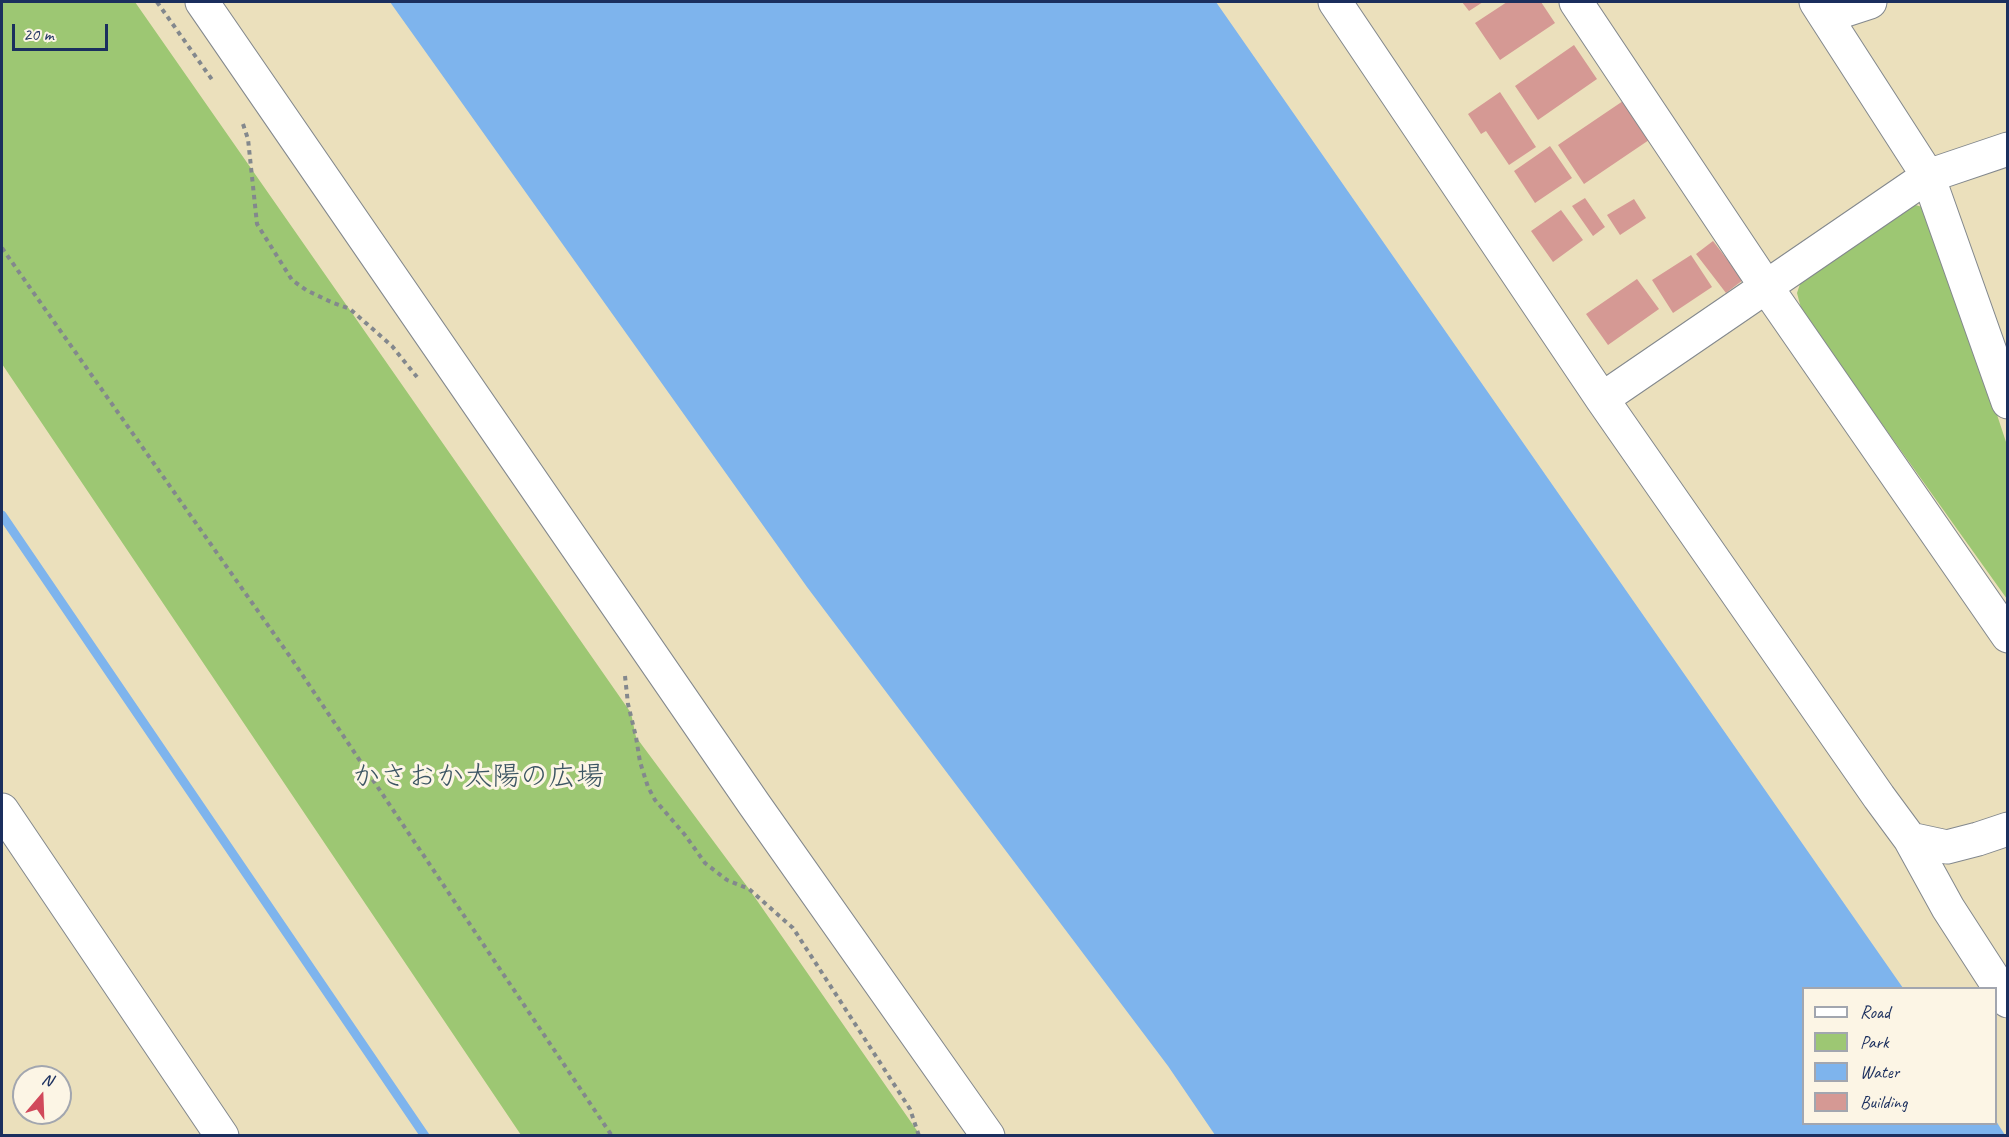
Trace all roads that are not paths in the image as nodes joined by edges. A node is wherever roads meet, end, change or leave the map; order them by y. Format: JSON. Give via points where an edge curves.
{"nodes":[{"id":1,"x":202,"y":2,"type":"edge"},
{"id":2,"x":1335,"y":2,"type":"edge"},
{"id":3,"x":1576,"y":2,"type":"edge"},
{"id":4,"x":1870,"y":2,"type":"edge"},
{"id":5,"x":1821,"y":9,"type":"edge"},
{"id":6,"x":2007,"y":149,"type":"edge"},
{"id":7,"x":1928,"y":176,"type":"junction"},
{"id":8,"x":1767,"y":288,"type":"junction"},
{"id":9,"x":1602,"y":399,"type":"junction"},
{"id":10,"x":2007,"y":402,"type":"edge"},
{"id":11,"x":2006,"y":630,"type":"edge"},
{"id":12,"x":2,"y":810,"type":"edge"},
{"id":13,"x":2007,"y":829,"type":"edge"},
{"id":14,"x":1910,"y":839,"type":"junction"},
{"id":15,"x":2007,"y":1001,"type":"edge"},
{"id":16,"x":222,"y":1136,"type":"edge"},
{"id":17,"x":988,"y":1136,"type":"edge"}],
"edges":[{"from":1,"to":17,"type":"street","via":[[754,804]]},
{"from":2,"to":9,"type":"street"},
{"from":3,"to":8,"type":"street"},
{"from":4,"to":5,"type":"street"},
{"from":5,"to":7,"type":"street"},
{"from":6,"to":7,"type":"street"},
{"from":7,"to":8,"type":"street"},
{"from":7,"to":10,"type":"street"},
{"from":8,"to":9,"type":"street"},
{"from":8,"to":11,"type":"street"},
{"from":9,"to":14,"type":"street"},
{"from":12,"to":16,"type":"street"},
{"from":13,"to":14,"type":"street","via":[[1947,847]]},
{"from":14,"to":15,"type":"street"}]}
